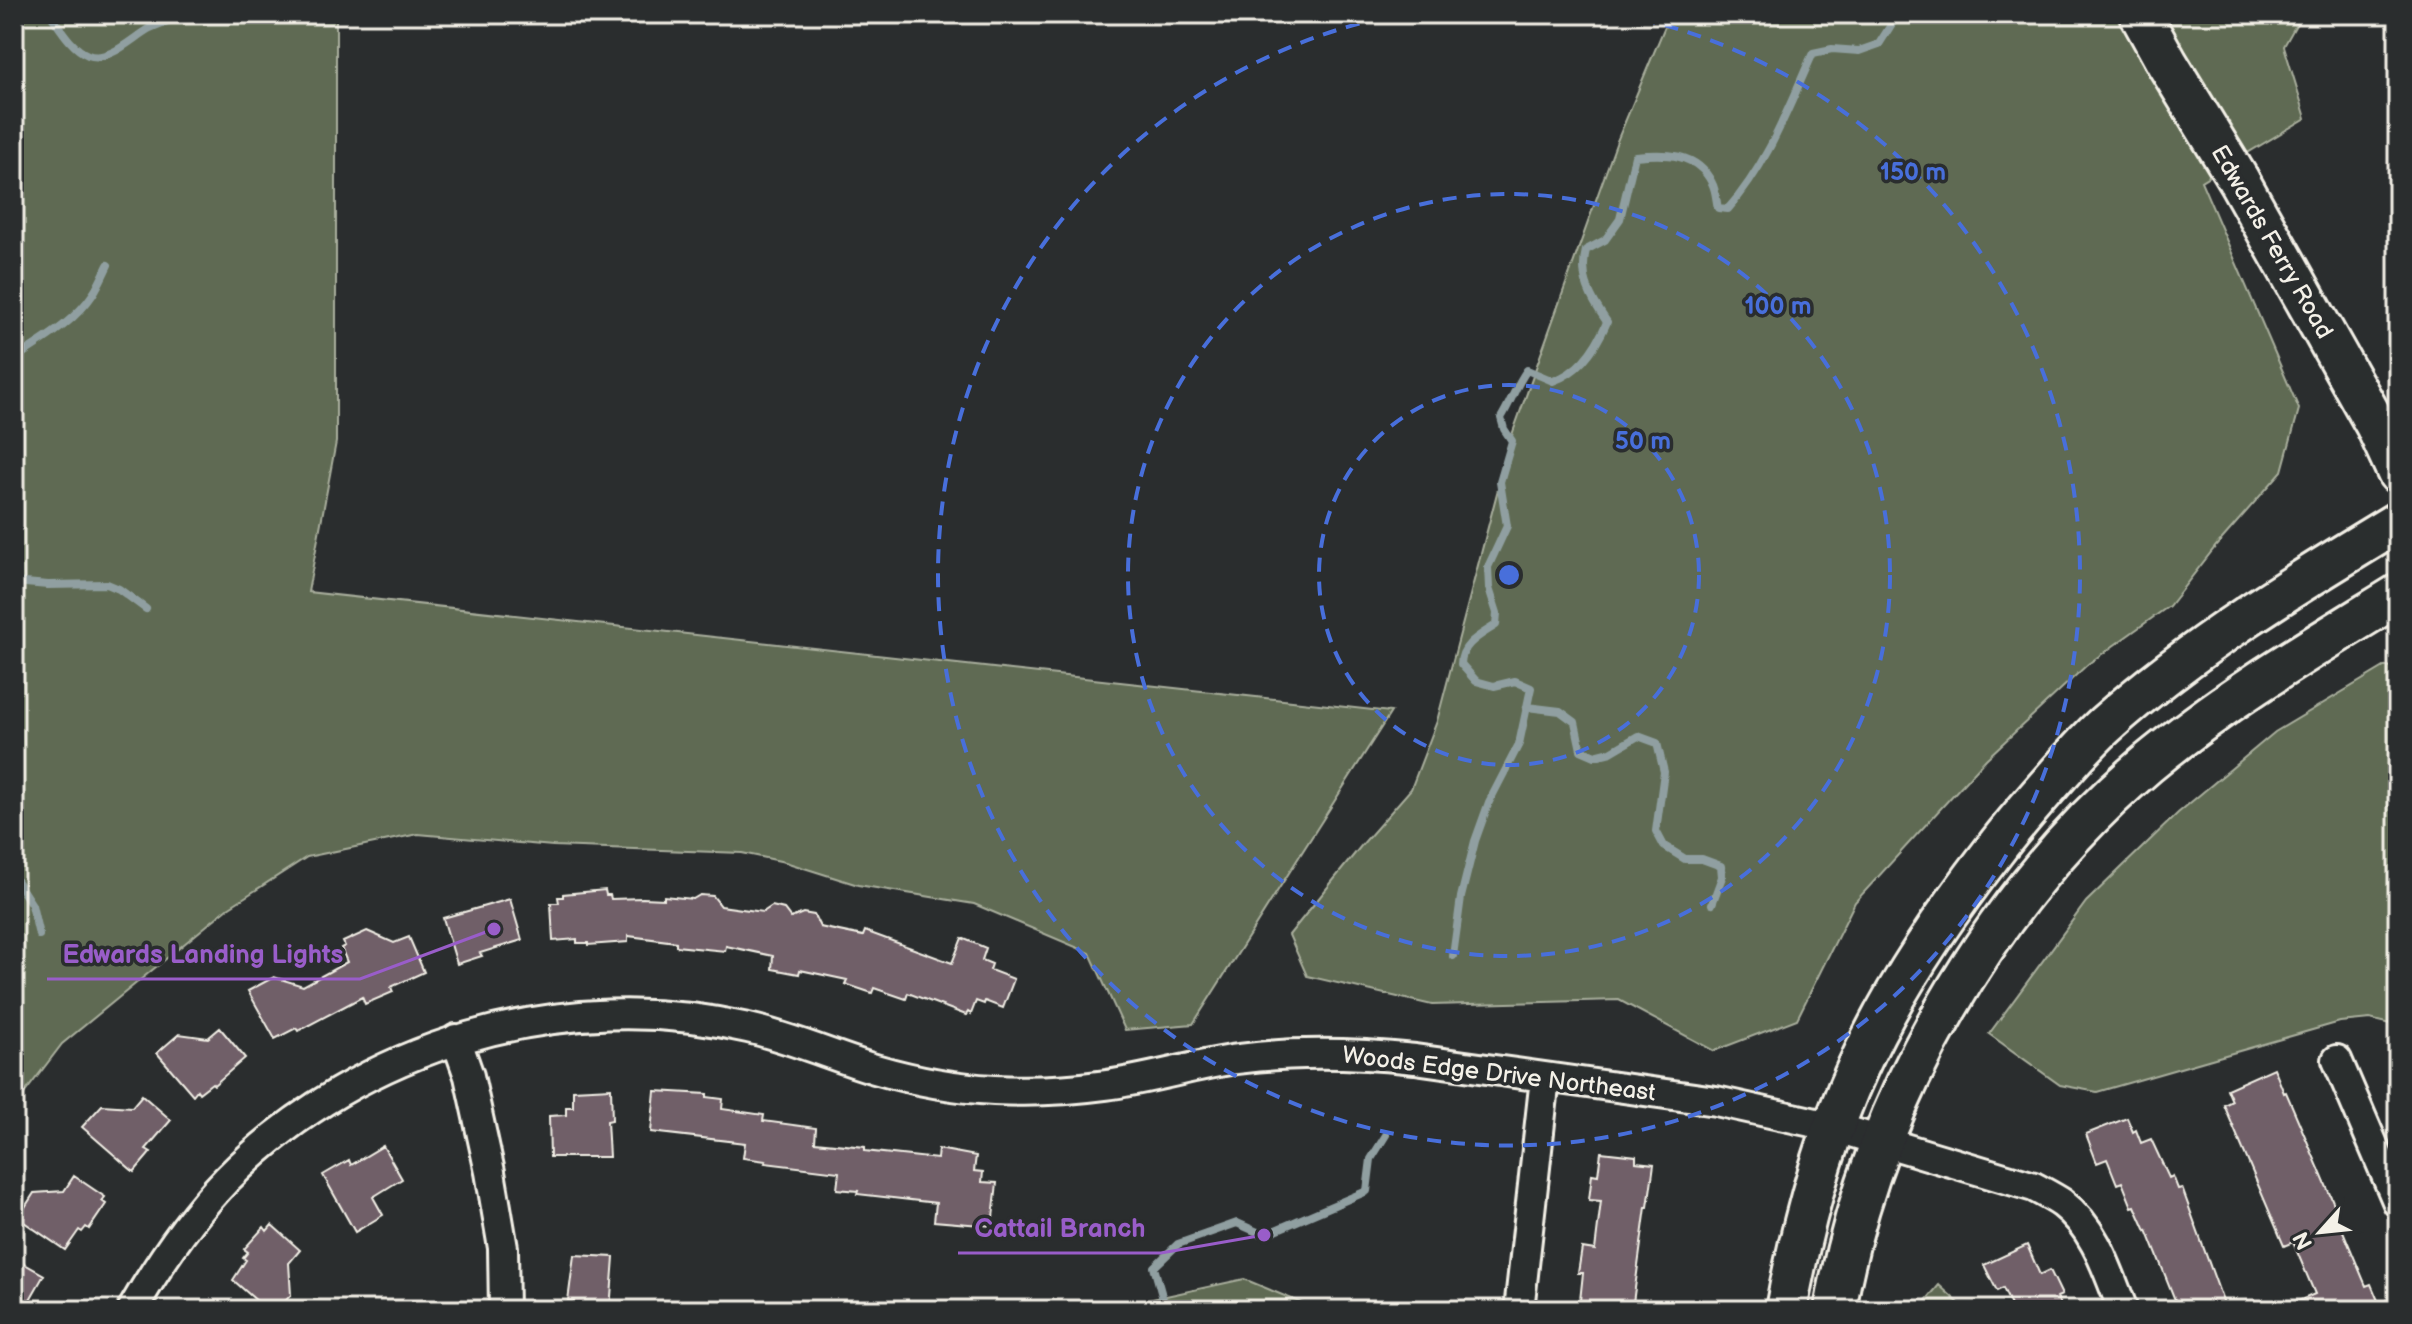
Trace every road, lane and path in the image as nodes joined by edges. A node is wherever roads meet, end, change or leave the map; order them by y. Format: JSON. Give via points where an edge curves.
{"nodes":[{"id":1,"x":2140,"y":14,"type":"edge"},
{"id":2,"x":2398,"y":473,"type":"edge"},
{"id":3,"x":2398,"y":522,"type":"edge"},
{"id":4,"x":2398,"y":595,"type":"edge"},
{"id":5,"x":456,"y":1039,"type":"junction"},
{"id":6,"x":2337,"y":1060,"type":"dead end"},
{"id":7,"x":1545,"y":1078,"type":"junction"},
{"id":8,"x":1834,"y":1127,"type":"junction"},
{"id":9,"x":1882,"y":1140,"type":"junction"},
{"id":10,"x":2398,"y":1203,"type":"edge"},
{"id":11,"x":132,"y":1310,"type":"edge"},
{"id":12,"x":504,"y":1310,"type":"edge"},
{"id":13,"x":1519,"y":1310,"type":"edge"},
{"id":14,"x":1786,"y":1310,"type":"edge"},
{"id":15,"x":1835,"y":1310,"type":"edge"},
{"id":16,"x":2123,"y":1310,"type":"edge"}],
"edges":[{"from":1,"to":2,"type":"main road","name":"Edwards Ferry Road","via":[[2239,181]]},
{"from":3,"to":8,"type":"main road","via":[[2287,591],[2103,726],[2024,811],[1941,921],[1859,1066]]},
{"from":4,"to":9,"type":"main road","via":[[2197,725],[2082,827],[1983,947],[1908,1080]]},
{"from":5,"to":7,"type":"street","name":"Woods Edge Drive Northeast","via":[[568,1016],[689,1017],[748,1028],[876,1069],[992,1090],[1108,1085],[1240,1059],[1304,1054],[1415,1059]]},
{"from":5,"to":11,"type":"street","name":"Woods Edge Drive Northeast","via":[[387,1067],[321,1103],[271,1139],[189,1223]]},
{"from":5,"to":12,"type":"street","via":[[490,1172],[503,1248]]},
{"from":6,"to":10,"type":"street"},
{"from":7,"to":8,"type":"street","name":"Woods Edge Drive Northeast","via":[[1716,1101]]},
{"from":7,"to":13,"type":"street"},
{"from":8,"to":9,"type":"street","name":"Woods Edge Drive Northeast"},
{"from":8,"to":14,"type":"main road"},
{"from":9,"to":15,"type":"main road","via":[[1857,1213]]},
{"from":9,"to":16,"type":"street","name":"Woods Edge Drive Northeast","via":[[2034,1187],[2061,1203],[2097,1245]]}]}
